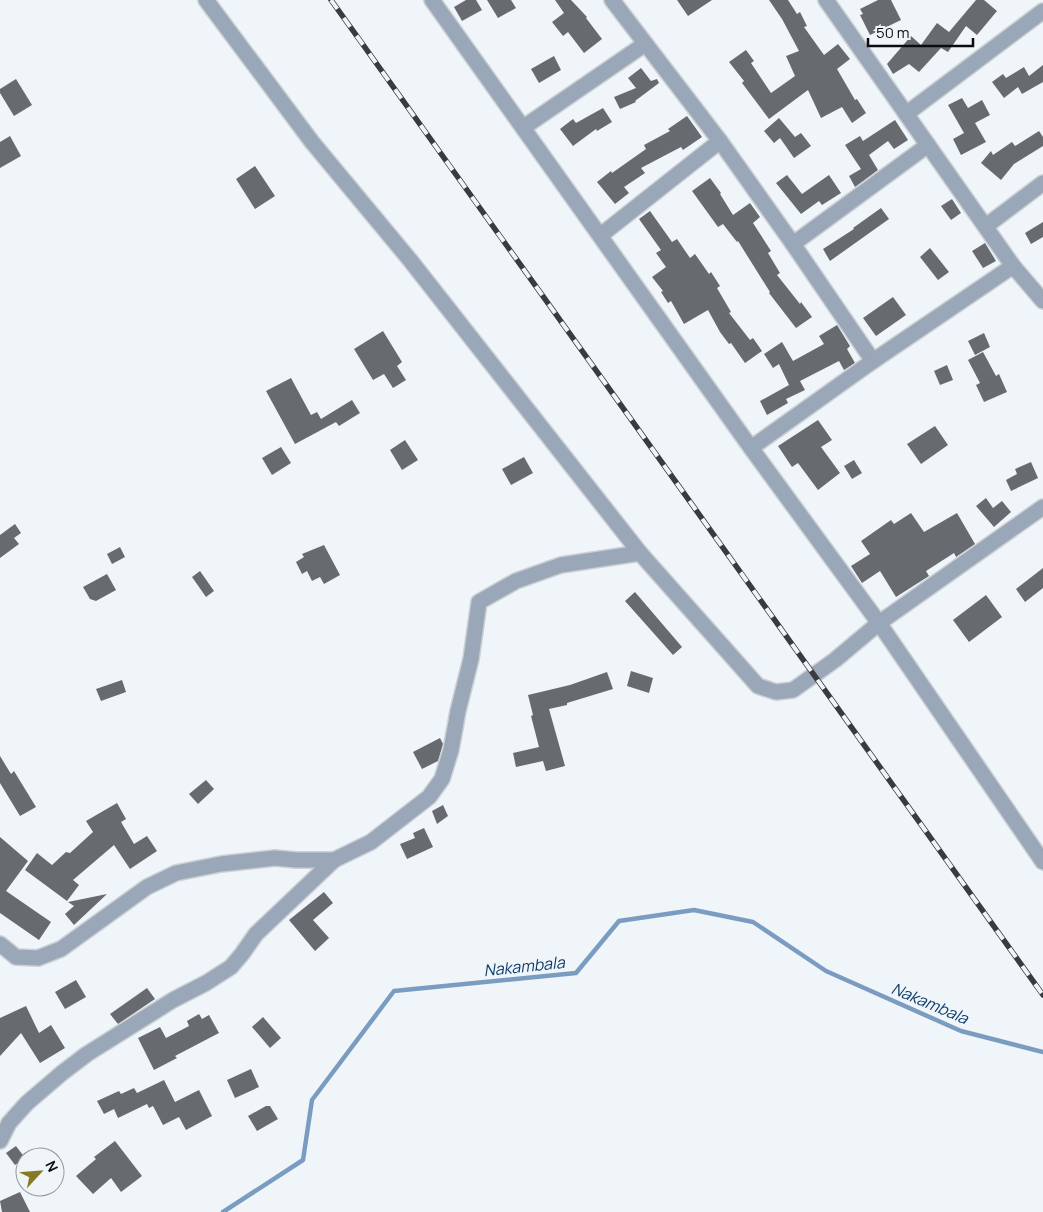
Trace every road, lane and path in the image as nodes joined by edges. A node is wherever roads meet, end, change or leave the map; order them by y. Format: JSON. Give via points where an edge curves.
{"nodes":[{"id":1,"x":206,"y":0,"type":"edge"},
{"id":2,"x":432,"y":0,"type":"edge"},
{"id":3,"x":612,"y":0,"type":"edge"},
{"id":4,"x":826,"y":0,"type":"edge"},
{"id":5,"x":1043,"y":11,"type":"edge"},
{"id":6,"x":645,"y":44,"type":"junction"},
{"id":7,"x":906,"y":114,"type":"junction"},
{"id":8,"x":524,"y":127,"type":"junction"},
{"id":9,"x":720,"y":141,"type":"junction"},
{"id":10,"x":928,"y":145,"type":"junction"},
{"id":11,"x":1043,"y":183,"type":"edge"},
{"id":12,"x":986,"y":226,"type":"junction"},
{"id":13,"x":601,"y":235,"type":"junction"},
{"id":14,"x":793,"y":244,"type":"junction"},
{"id":15,"x":1014,"y":266,"type":"junction"},
{"id":16,"x":1043,"y":302,"type":"edge"},
{"id":17,"x":873,"y":362,"type":"junction"},
{"id":18,"x":751,"y":448,"type":"junction"},
{"id":19,"x":1043,"y":507,"type":"edge"},
{"id":20,"x":640,"y":553,"type":"junction"},
{"id":21,"x":879,"y":623,"type":"junction"},
{"id":22,"x":334,"y":860,"type":"junction"},
{"id":23,"x":1043,"y":862,"type":"edge"},
{"id":24,"x":0,"y":944,"type":"edge"},
{"id":25,"x":0,"y":1141,"type":"edge"}],
"edges":[{"from":1,"to":20,"type":"street","via":[[312,142],[415,267]]},
{"from":2,"to":8,"type":"street"},
{"from":3,"to":6,"type":"street"},
{"from":4,"to":7,"type":"street"},
{"from":5,"to":7,"type":"street"},
{"from":6,"to":8,"type":"street"},
{"from":6,"to":9,"type":"street"},
{"from":7,"to":10,"type":"street"},
{"from":8,"to":13,"type":"street"},
{"from":9,"to":13,"type":"street"},
{"from":9,"to":14,"type":"street"},
{"from":10,"to":12,"type":"street"},
{"from":10,"to":14,"type":"street"},
{"from":11,"to":12,"type":"street"},
{"from":12,"to":15,"type":"street"},
{"from":13,"to":18,"type":"street"},
{"from":14,"to":17,"type":"street"},
{"from":15,"to":16,"type":"street"},
{"from":15,"to":17,"type":"street"},
{"from":17,"to":18,"type":"street"},
{"from":18,"to":21,"type":"street"},
{"from":19,"to":21,"type":"street"},
{"from":20,"to":21,"type":"street","via":[[758,686],[768,690],[793,690]]},
{"from":20,"to":22,"type":"street","via":[[561,565],[516,582],[479,602],[471,659],[442,779],[430,797],[412,812],[371,842]]},
{"from":21,"to":23,"type":"street"},
{"from":22,"to":24,"type":"street","via":[[275,858],[176,873],[147,887],[61,949],[38,958],[16,958]]},
{"from":22,"to":25,"type":"street","via":[[256,934],[231,967],[87,1054],[21,1109]]}]}
